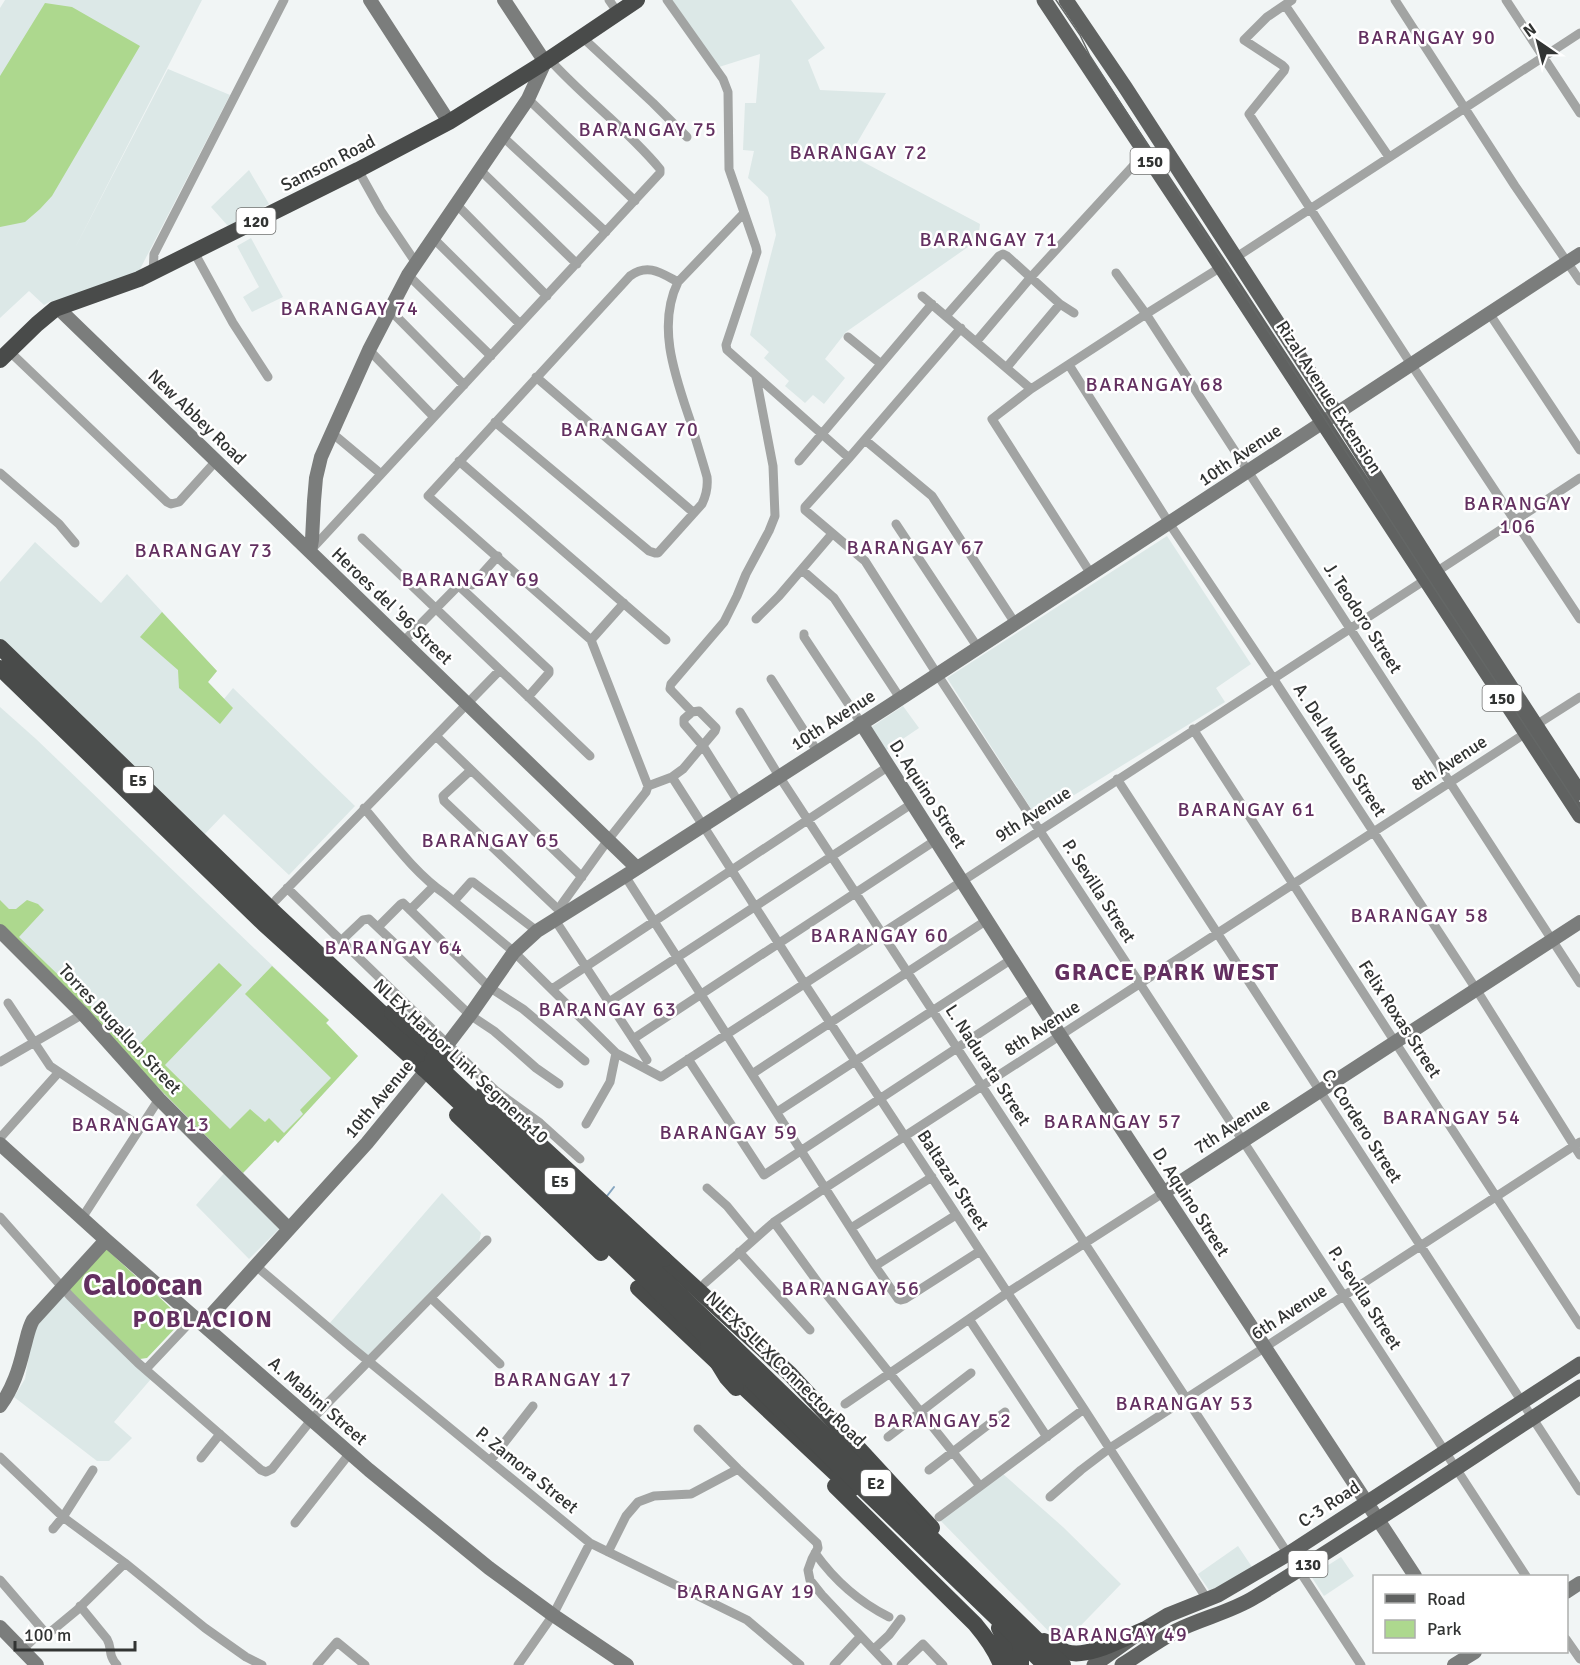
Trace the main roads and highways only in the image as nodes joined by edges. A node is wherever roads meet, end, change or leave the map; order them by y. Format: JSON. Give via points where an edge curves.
{"nodes":[{"id":1,"x":636,"y":0,"type":"edge"},
{"id":2,"x":1044,"y":0,"type":"edge"},
{"id":3,"x":1066,"y":0,"type":"edge"},
{"id":4,"x":614,"y":6,"type":"edge"},
{"id":5,"x":4,"y":355,"type":"edge"},
{"id":6,"x":1431,"y":576,"type":"junction"},
{"id":7,"x":0,"y":647,"type":"edge"},
{"id":8,"x":0,"y":668,"type":"edge"},
{"id":9,"x":1531,"y":729,"type":"junction"},
{"id":10,"x":1580,"y":793,"type":"edge"},
{"id":11,"x":1580,"y":816,"type":"edge"},
{"id":12,"x":272,"y":912,"type":"junction"},
{"id":13,"x":684,"y":1306,"type":"junction"},
{"id":14,"x":1580,"y":1364,"type":"edge"},
{"id":15,"x":1580,"y":1387,"type":"edge"},
{"id":16,"x":948,"y":1546,"type":"junction"},
{"id":17,"x":931,"y":1563,"type":"junction"},
{"id":18,"x":999,"y":1628,"type":"junction"},
{"id":19,"x":1143,"y":1630,"type":"junction"},
{"id":20,"x":1044,"y":1641,"type":"junction"},
{"id":21,"x":1154,"y":1645,"type":"junction"},
{"id":22,"x":1113,"y":1660,"type":"edge"},
{"id":23,"x":1001,"y":1665,"type":"edge"},
{"id":24,"x":1012,"y":1665,"type":"edge"},
{"id":25,"x":1021,"y":1665,"type":"edge"},
{"id":26,"x":1037,"y":1665,"type":"edge"},
{"id":27,"x":1045,"y":1665,"type":"edge"},
{"id":28,"x":1063,"y":1665,"type":"edge"},
{"id":29,"x":1069,"y":1665,"type":"edge"},
{"id":30,"x":1094,"y":1665,"type":"edge"},
{"id":31,"x":1122,"y":1665,"type":"edge"},
{"id":32,"x":1140,"y":1665,"type":"edge"}],
"edges":[{"from":1,"to":4,"type":"highway","name":"Samson Road","number":"120"},
{"from":2,"to":6,"type":"main road","name":"Rizal Avenue Extension","number":"150","via":[[1322,422]]},
{"from":3,"to":6,"type":"main road","name":"Rizal Avenue Extension","number":"150","via":[[1336,413]]},
{"from":4,"to":5,"type":"highway","name":"Samson Road","number":"120","via":[[582,37],[449,122],[153,273],[48,314]]},
{"from":6,"to":9,"type":"main road","name":"Rizal Avenue Extension","number":"150"},
{"from":7,"to":12,"type":"highway","name":"NLEX Harbor Link Segment 10","number":"E5"},
{"from":8,"to":12,"type":"highway","name":"NLEX Harbor Link Segment 10","number":"E5"},
{"from":9,"to":10,"type":"main road","name":"Rizal Avenue Extension","number":"150"},
{"from":9,"to":11,"type":"main road","name":"Rizal Avenue Extension","number":"150"},
{"from":12,"to":13,"type":"highway","name":"NLEX Harbor Link Segment 10","number":"E5","bridge":true,"via":[[424,1069]]},
{"from":12,"to":16,"type":"highway","bridge":true,"via":[[336,962],[465,1077],[790,1374]]},
{"from":12,"to":17,"type":"highway","bridge":true,"via":[[325,986],[484,1142]]},
{"from":13,"to":23,"type":"highway","bridge":true,"via":[[727,1378],[975,1624],[997,1653]]},
{"from":13,"to":25,"type":"highway","bridge":true,"via":[[817,1411],[996,1587],[1012,1616]]},
{"from":13,"to":27,"type":"highway","name":"NLEX-SLEX Connector Road","number":"E2","bridge":true},
{"from":13,"to":28,"type":"highway","name":"NLEX-SLEX Connector Road","number":"E2","bridge":true},
{"from":14,"to":19,"type":"main road","name":"C-3 Road","number":"130","via":[[1288,1554],[1231,1588]]},
{"from":15,"to":21,"type":"main road","number":"130","via":[[1253,1599],[1176,1631]]},
{"from":16,"to":17,"type":"highway"},
{"from":16,"to":20,"type":"highway"},
{"from":17,"to":18,"type":"highway"},
{"from":18,"to":24,"type":"highway"},
{"from":18,"to":26,"type":"highway"},
{"from":19,"to":20,"type":"highway","via":[[1078,1654]]},
{"from":19,"to":22,"type":"main road","name":"C-3 Road","number":"130"},
{"from":20,"to":29,"type":"highway"},
{"from":21,"to":31,"type":"main road","number":"130"},
{"from":21,"to":32,"type":"main road"},
{"from":22,"to":30,"type":"main road","name":"C-3 Road","number":"130"}]}
